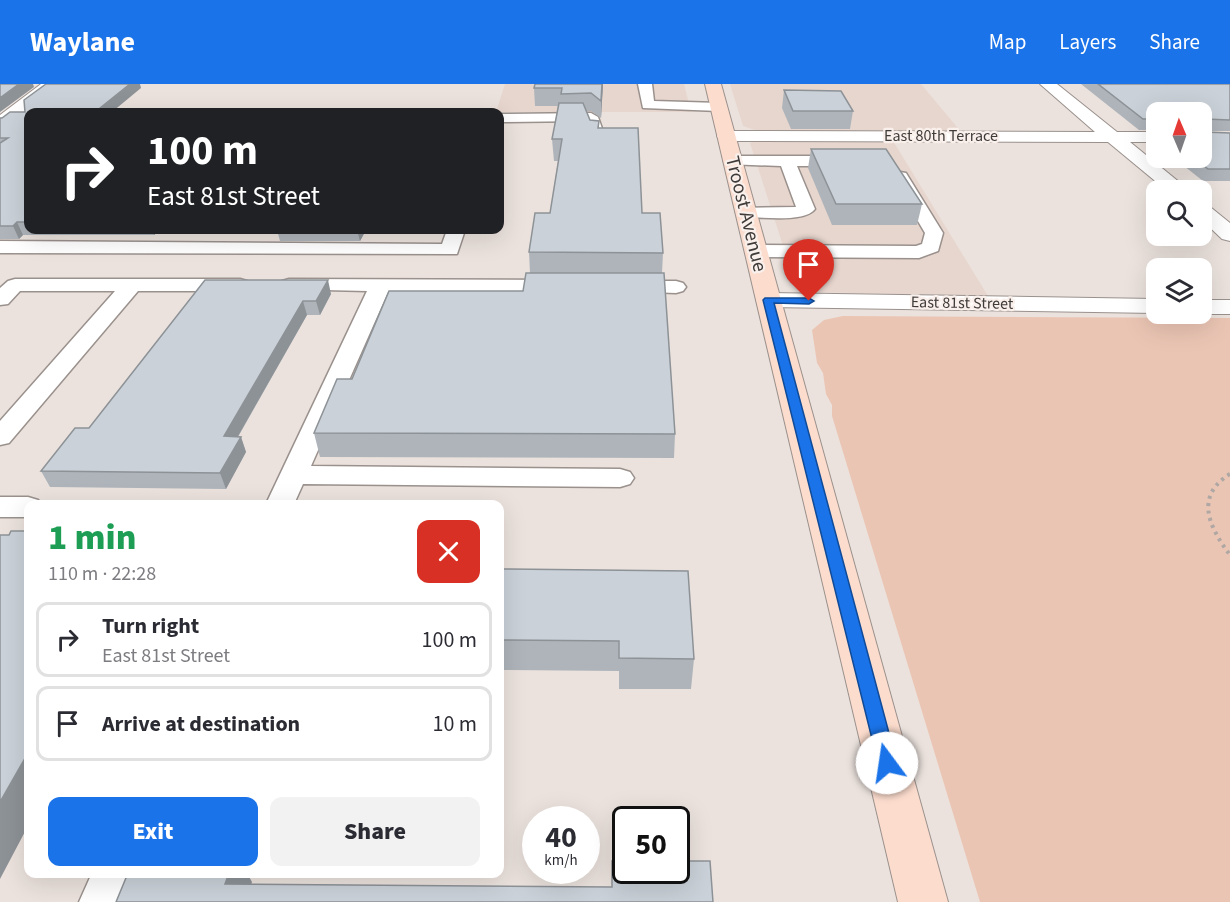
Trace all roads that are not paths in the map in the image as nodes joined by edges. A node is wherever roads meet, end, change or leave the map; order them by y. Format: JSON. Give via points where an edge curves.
{"nodes":[{"id":1,"x":51,"y":84,"type":"edge"},
{"id":2,"x":645,"y":84,"type":"edge"},
{"id":3,"x":1048,"y":84,"type":"edge"},
{"id":4,"x":24,"y":117,"type":"edge"},
{"id":5,"x":504,"y":118,"type":"edge"},
{"id":6,"x":3,"y":119,"type":"edge"},
{"id":7,"x":722,"y":122,"type":"edge"},
{"id":8,"x":597,"y":137,"type":"edge"},
{"id":9,"x":1112,"y":137,"type":"junction"},
{"id":10,"x":1146,"y":137,"type":"edge"},
{"id":11,"x":788,"y":161,"type":"junction"},
{"id":12,"x":865,"y":161,"type":"edge"},
{"id":13,"x":887,"y":161,"type":"edge"},
{"id":14,"x":1166,"y":180,"type":"edge"},
{"id":15,"x":745,"y":212,"type":"junction"},
{"id":16,"x":1212,"y":219,"type":"edge"},
{"id":17,"x":206,"y":234,"type":"edge"},
{"id":18,"x":455,"y":234,"type":"edge"},
{"id":19,"x":1230,"y":234,"type":"edge"},
{"id":20,"x":0,"y":247,"type":"edge"},
{"id":21,"x":193,"y":249,"type":"junction"},
{"id":22,"x":756,"y":251,"type":"junction"},
{"id":23,"x":132,"y":285,"type":"junction"},
{"id":24,"x":380,"y":286,"type":"junction"},
{"id":25,"x":581,"y":286,"type":"edge"},
{"id":26,"x":605,"y":287,"type":"edge"},
{"id":27,"x":676,"y":287,"type":"dead end"},
{"id":28,"x":0,"y":298,"type":"edge"},
{"id":29,"x":768,"y":300,"type":"junction"},
{"id":30,"x":1146,"y":306,"type":"edge"},
{"id":31,"x":1212,"y":307,"type":"edge"},
{"id":32,"x":1230,"y":307,"type":"edge"},
{"id":33,"x":0,"y":437,"type":"edge"},
{"id":34,"x":293,"y":475,"type":"junction"},
{"id":35,"x":620,"y":478,"type":"dead end"},
{"id":36,"x":282,"y":500,"type":"edge"},
{"id":37,"x":0,"y":507,"type":"edge"},
{"id":38,"x":24,"y":507,"type":"edge"},
{"id":39,"x":113,"y":878,"type":"edge"},
{"id":40,"x":101,"y":902,"type":"edge"},
{"id":41,"x":923,"y":902,"type":"edge"}],
"edges":[{"from":1,"to":6,"type":"street"},
{"from":2,"to":7,"type":"lane","via":[[648,105]]},
{"from":3,"to":9,"type":"street"},
{"from":4,"to":6,"type":"lane"},
{"from":5,"to":8,"type":"lane","via":[[591,117]]},
{"from":7,"to":9,"type":"street","name":"East 80th Terrace"},
{"from":7,"to":11,"type":"lane"},
{"from":7,"to":15,"type":"main road","name":"Troost Avenue"},
{"from":9,"to":10,"type":"street","name":"East 80th Terrace"},
{"from":9,"to":14,"type":"street"},
{"from":11,"to":12,"type":"lane"},
{"from":11,"to":15,"type":"lane","via":[[806,209]]},
{"from":13,"to":22,"type":"lane","via":[[892,163],[934,233],[931,247],[919,252]]},
{"from":15,"to":22,"type":"main road","name":"Troost Avenue"},
{"from":16,"to":19,"type":"street"},
{"from":17,"to":21,"type":"lane"},
{"from":18,"to":21,"type":"lane","via":[[450,250]]},
{"from":20,"to":21,"type":"lane"},
{"from":22,"to":29,"type":"main road","name":"Troost Avenue"},
{"from":23,"to":24,"type":"lane"},
{"from":23,"to":28,"type":"lane","via":[[15,285]]},
{"from":23,"to":33,"type":"lane"},
{"from":24,"to":25,"type":"lane"},
{"from":24,"to":34,"type":"lane"},
{"from":26,"to":27,"type":"lane"},
{"from":29,"to":30,"type":"street","name":"East 81st Street"},
{"from":29,"to":41,"type":"main road","name":"Troost Avenue"},
{"from":31,"to":32,"type":"street"},
{"from":34,"to":35,"type":"lane"},
{"from":34,"to":36,"type":"lane"},
{"from":37,"to":38,"type":"lane"},
{"from":39,"to":40,"type":"lane"}]}
